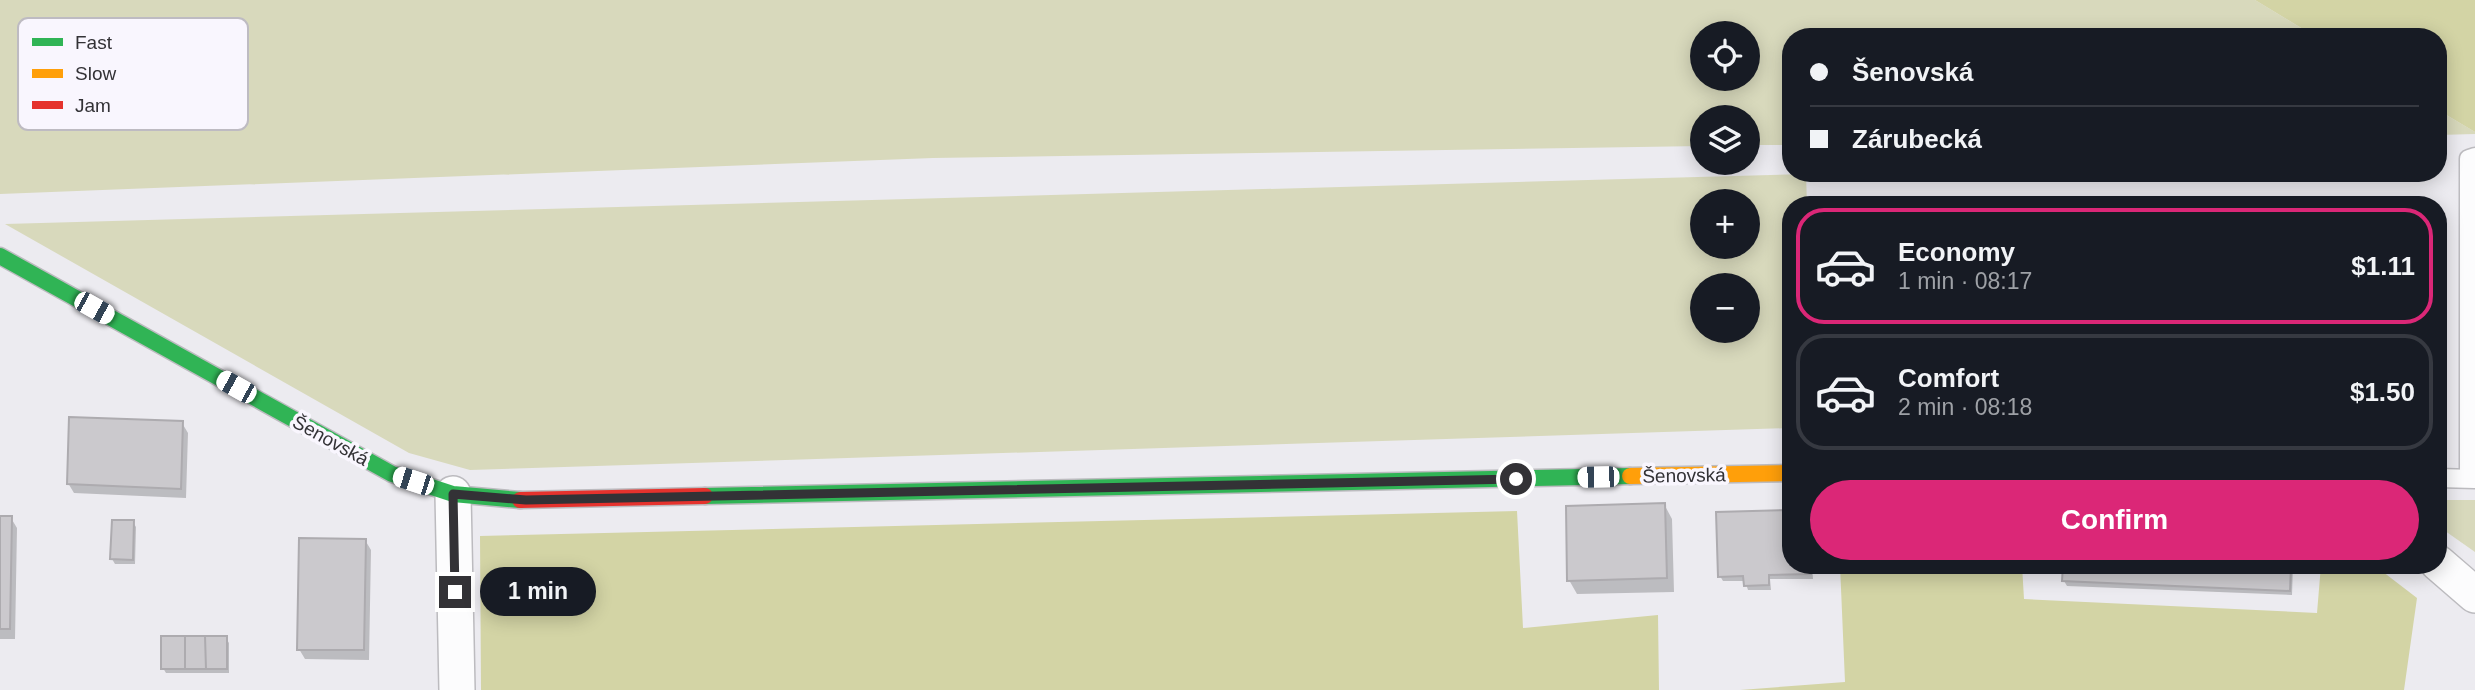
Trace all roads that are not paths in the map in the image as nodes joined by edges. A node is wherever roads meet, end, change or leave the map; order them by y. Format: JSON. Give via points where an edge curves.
{"nodes":[{"id":1,"x":2472,"y":158,"type":"edge"},
{"id":2,"x":0,"y":256,"type":"edge"},
{"id":3,"x":1782,"y":473,"type":"edge"},
{"id":4,"x":2447,"y":478,"type":"edge"},
{"id":5,"x":2472,"y":479,"type":"edge"},
{"id":6,"x":453,"y":494,"type":"junction"},
{"id":7,"x":2447,"y":571,"type":"edge"},
{"id":8,"x":2475,"y":595,"type":"edge"},
{"id":9,"x":457,"y":690,"type":"edge"}],
"edges":[{"from":1,"to":5,"type":"lane"},
{"from":2,"to":6,"type":"street","name":"Šenovská","via":[[392,474]]},
{"from":3,"to":6,"type":"street","name":"Šenovská","via":[[540,500]]},
{"from":4,"to":5,"type":"lane"},
{"from":6,"to":9,"type":"street"},
{"from":7,"to":8,"type":"street"}]}
